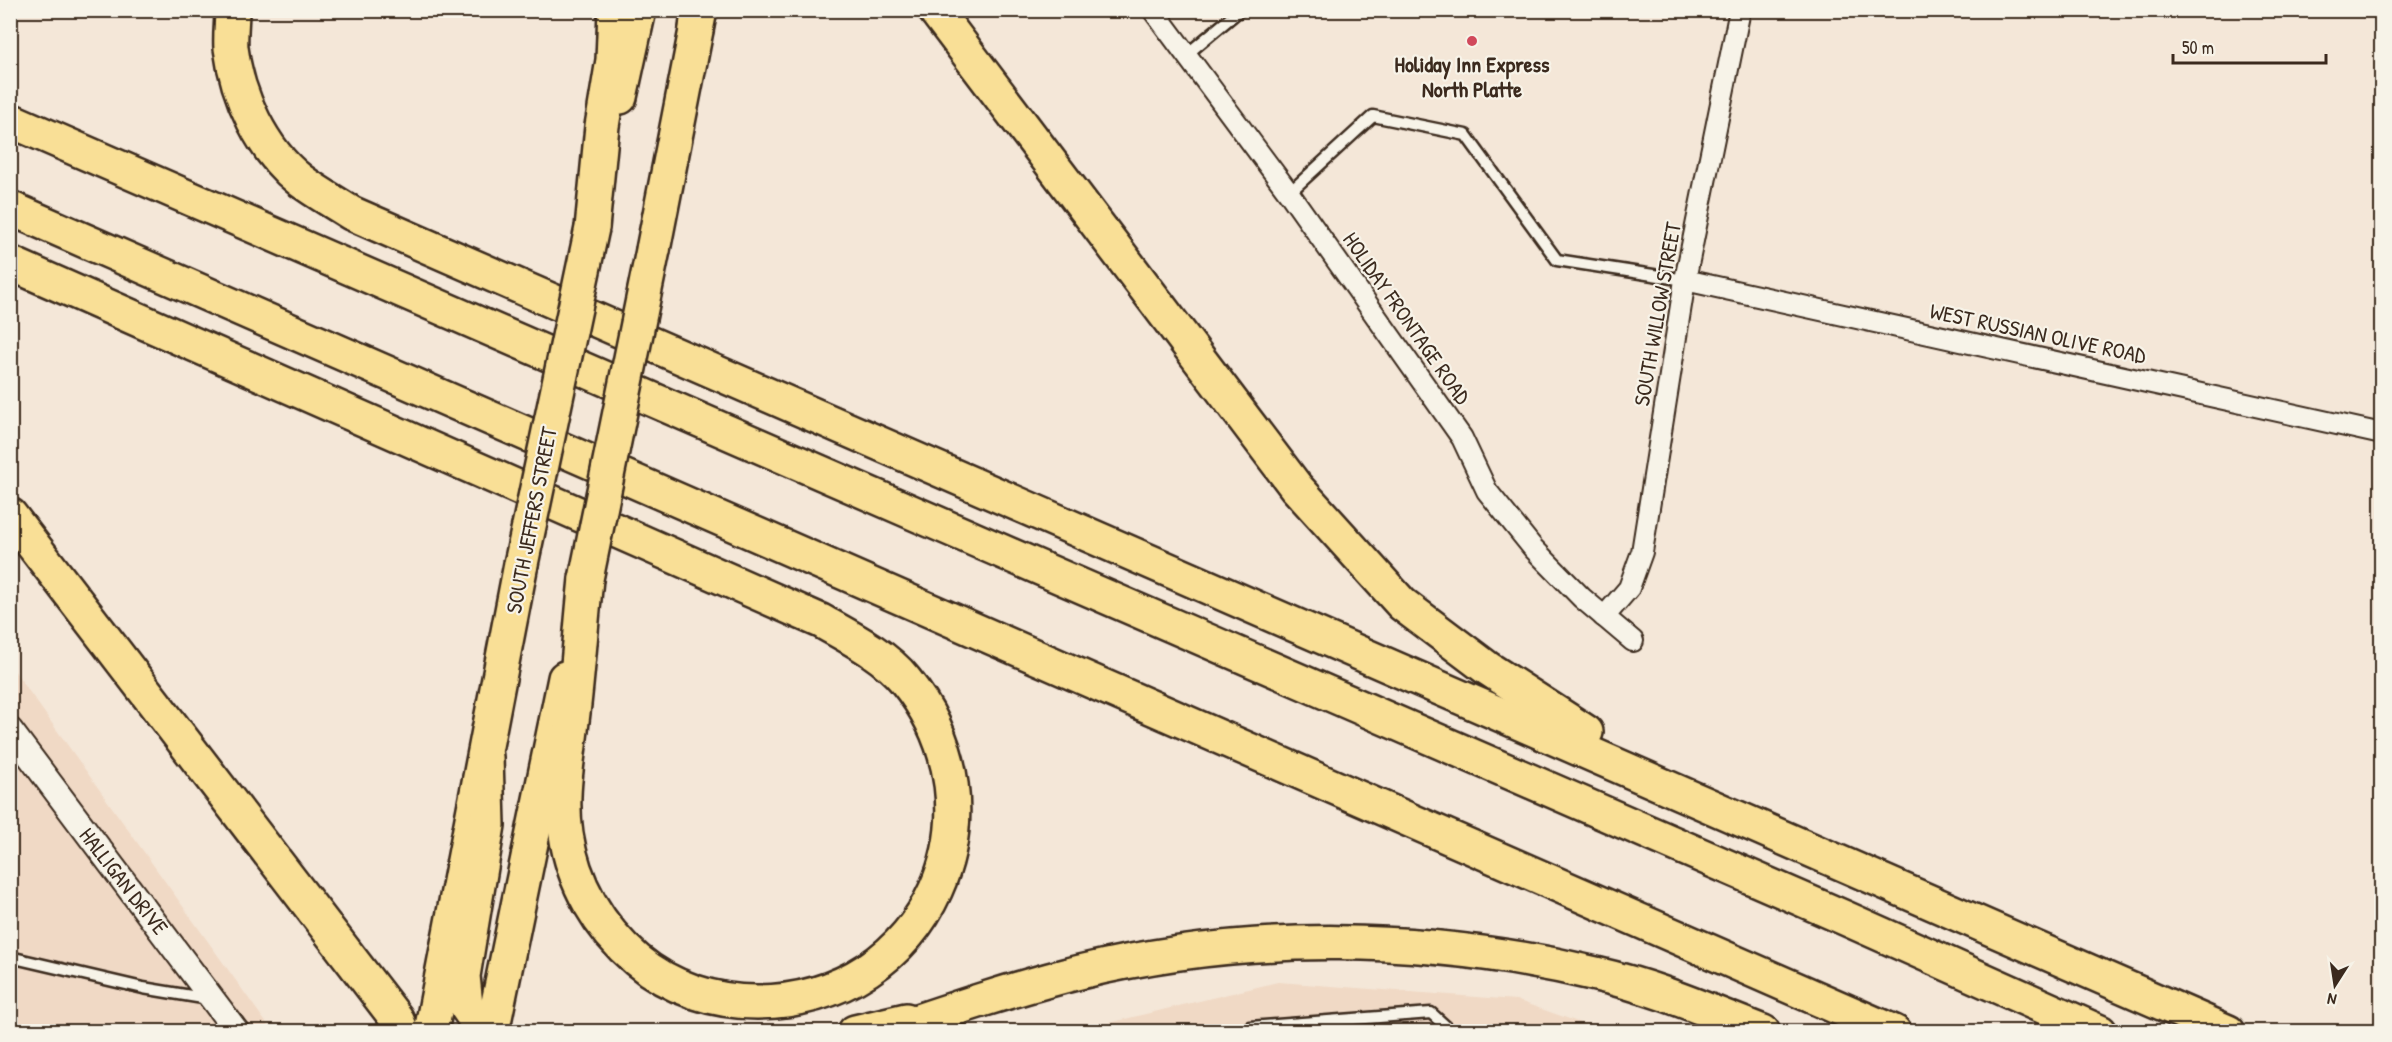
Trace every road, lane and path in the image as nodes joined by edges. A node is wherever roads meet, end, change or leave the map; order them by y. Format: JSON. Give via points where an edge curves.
{"nodes":[{"id":1,"x":232,"y":10,"type":"edge"},
{"id":2,"x":615,"y":10,"type":"edge"},
{"id":3,"x":639,"y":10,"type":"edge"},
{"id":4,"x":935,"y":10,"type":"edge"},
{"id":5,"x":1153,"y":10,"type":"edge"},
{"id":6,"x":1240,"y":10,"type":"edge"},
{"id":7,"x":1740,"y":10,"type":"edge"},
{"id":8,"x":698,"y":17,"type":"edge"},
{"id":9,"x":1186,"y":55,"type":"junction"},
{"id":10,"x":10,"y":120,"type":"edge"},
{"id":11,"x":1289,"y":194,"type":"junction"},
{"id":12,"x":10,"y":208,"type":"edge"},
{"id":13,"x":592,"y":228,"type":"junction"},
{"id":14,"x":10,"y":263,"type":"edge"},
{"id":15,"x":1685,"y":280,"type":"junction"},
{"id":16,"x":2382,"y":434,"type":"edge"},
{"id":17,"x":10,"y":515,"type":"edge"},
{"id":18,"x":586,"y":579,"type":"junction"},
{"id":19,"x":1604,"y":617,"type":"junction"},
{"id":20,"x":1633,"y":640,"type":"dead end"},
{"id":21,"x":10,"y":730,"type":"edge"},
{"id":22,"x":486,"y":757,"type":"junction"},
{"id":23,"x":1759,"y":826,"type":"junction"},
{"id":24,"x":10,"y":957,"type":"edge"},
{"id":25,"x":216,"y":1000,"type":"junction"},
{"id":26,"x":952,"y":1009,"type":"junction"},
{"id":27,"x":237,"y":1032,"type":"edge"},
{"id":28,"x":402,"y":1032,"type":"edge"},
{"id":29,"x":431,"y":1032,"type":"edge"},
{"id":30,"x":484,"y":1032,"type":"edge"},
{"id":31,"x":492,"y":1032,"type":"edge"},
{"id":32,"x":855,"y":1032,"type":"edge"},
{"id":33,"x":885,"y":1032,"type":"edge"},
{"id":34,"x":1247,"y":1032,"type":"edge"},
{"id":35,"x":1452,"y":1032,"type":"edge"},
{"id":36,"x":1763,"y":1032,"type":"edge"},
{"id":37,"x":1894,"y":1032,"type":"edge"},
{"id":38,"x":2100,"y":1032,"type":"edge"},
{"id":39,"x":2228,"y":1032,"type":"edge"}],
"edges":[{"from":1,"to":23,"type":"highway","via":[[231,47],[239,80],[270,150],[300,180],[351,213]]},
{"from":2,"to":13,"type":"highway","via":[[613,60]]},
{"from":3,"to":13,"type":"highway","name":"SOUTH JEFFERS STREET"},
{"from":4,"to":23,"type":"highway","via":[[1296,487],[1402,604],[1556,714]]},
{"from":5,"to":9,"type":"street","name":"HOLIDAY FRONTAGE ROAD"},
{"from":6,"to":9,"type":"lane"},
{"from":7,"to":15,"type":"street","name":"SOUTH WILLOW STREET"},
{"from":8,"to":18,"type":"highway","bridge":true},
{"from":9,"to":11,"type":"street","name":"HOLIDAY FRONTAGE ROAD"},
{"from":10,"to":38,"type":"highway"},
{"from":11,"to":15,"type":"lane","via":[[1373,116],[1466,135],[1557,260]]},
{"from":11,"to":19,"type":"street","name":"HOLIDAY FRONTAGE ROAD","via":[[1462,438],[1487,491],[1533,548]]},
{"from":12,"to":37,"type":"highway"},
{"from":13,"to":22,"type":"highway","name":"SOUTH JEFFERS STREET","bridge":true,"via":[[521,564]]},
{"from":14,"to":18,"type":"highway","via":[[777,600],[866,647],[903,678],[920,702],[940,740],[953,802],[953,836],[932,897],[915,924],[871,969],[816,996],[779,1002],[740,1002],[708,997],[652,974],[613,938],[594,912],[575,873],[566,835],[563,782]]},
{"from":15,"to":16,"type":"street","name":"WEST RUSSIAN OLIVE ROAD"},
{"from":15,"to":19,"type":"street","name":"SOUTH WILLOW STREET","via":[[1642,552],[1629,588]]},
{"from":17,"to":28,"type":"highway","via":[[396,1018]]},
{"from":18,"to":31,"type":"highway"},
{"from":19,"to":20,"type":"street","name":"HOLIDAY FRONTAGE ROAD"},
{"from":21,"to":25,"type":"street","name":"HALLIGAN DRIVE"},
{"from":22,"to":29,"type":"highway","name":"SOUTH JEFFERS STREET"},
{"from":22,"to":30,"type":"highway","via":[[488,825],[463,976],[466,1006]]},
{"from":23,"to":39,"type":"highway"},
{"from":24,"to":25,"type":"lane","via":[[143,988]]},
{"from":25,"to":27,"type":"street","name":"HALLIGAN DRIVE"},
{"from":26,"to":32,"type":"highway"},
{"from":26,"to":33,"type":"highway"},
{"from":26,"to":36,"type":"highway","via":[[1081,972],[1202,951],[1328,941],[1453,949],[1598,974],[1673,997]]},
{"from":34,"to":35,"type":"lane","via":[[1250,1027],[1431,1013]]}]}
